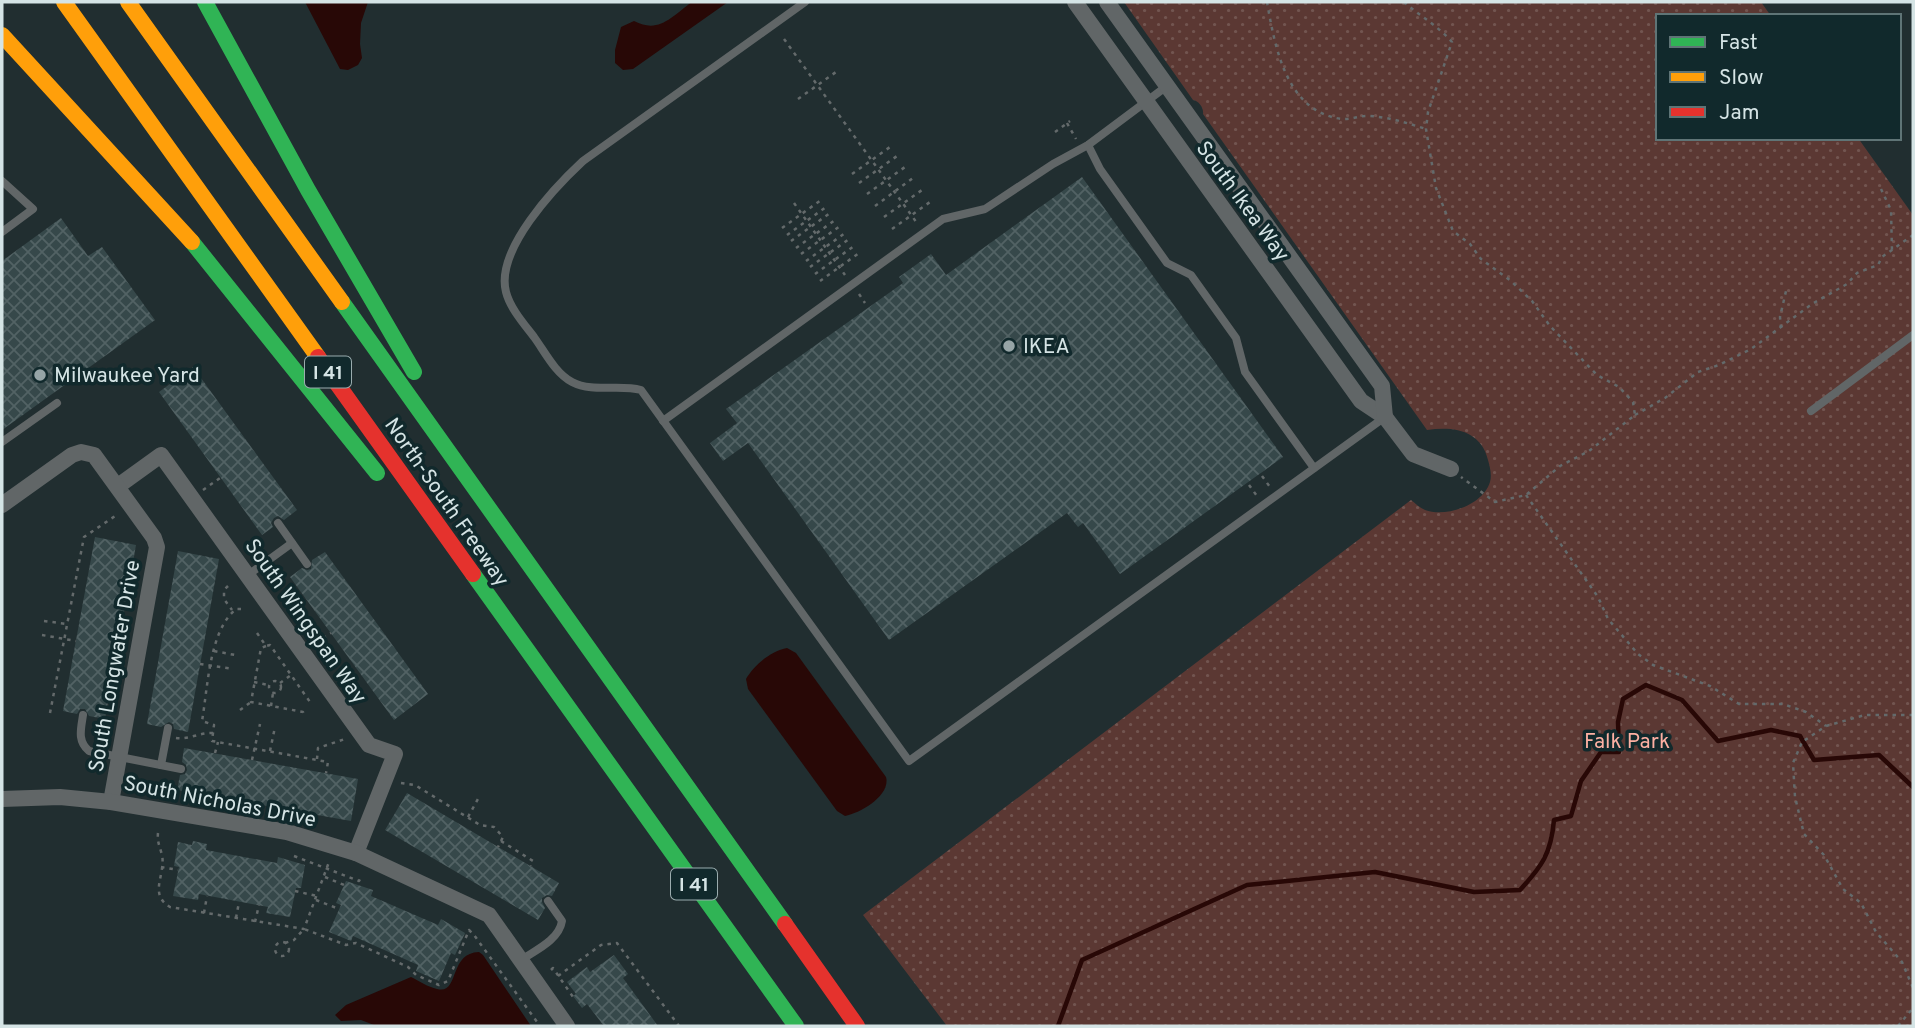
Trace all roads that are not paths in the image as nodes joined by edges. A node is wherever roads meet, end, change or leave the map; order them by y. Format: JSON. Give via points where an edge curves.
{"nodes":[{"id":1,"x":64,"y":2,"type":"edge"},
{"id":2,"x":128,"y":2,"type":"edge"},
{"id":3,"x":205,"y":2,"type":"edge"},
{"id":4,"x":805,"y":2,"type":"edge"},
{"id":5,"x":1074,"y":2,"type":"edge"},
{"id":6,"x":1107,"y":2,"type":"edge"},
{"id":7,"x":2,"y":35,"type":"edge"},
{"id":8,"x":1167,"y":86,"type":"junction"},
{"id":9,"x":1146,"y":102,"type":"junction"},
{"id":10,"x":1088,"y":145,"type":"junction"},
{"id":11,"x":2,"y":181,"type":"edge"},
{"id":12,"x":2,"y":232,"type":"edge"},
{"id":13,"x":1913,"y":335,"type":"edge"},
{"id":14,"x":57,"y":403,"type":"dead end"},
{"id":15,"x":1811,"y":411,"type":"dead end"},
{"id":16,"x":1385,"y":417,"type":"junction"},
{"id":17,"x":663,"y":421,"type":"junction"},
{"id":18,"x":2,"y":442,"type":"edge"},
{"id":19,"x":1314,"y":468,"type":"junction"},
{"id":20,"x":1451,"y":469,"type":"road end"},
{"id":21,"x":384,"y":482,"type":"dead end"},
{"id":22,"x":118,"y":486,"type":"junction"},
{"id":23,"x":2,"y":505,"type":"edge"},
{"id":24,"x":278,"y":523,"type":"dead end"},
{"id":25,"x":419,"y":526,"type":"dead end"},
{"id":26,"x":509,"y":536,"type":"junction"},
{"id":27,"x":292,"y":543,"type":"junction"},
{"id":28,"x":307,"y":564,"type":"dead end"},
{"id":29,"x":247,"y":575,"type":"junction"},
{"id":30,"x":83,"y":715,"type":"dead end"},
{"id":31,"x":168,"y":728,"type":"dead end"},
{"id":32,"x":592,"y":742,"type":"junction"},
{"id":33,"x":119,"y":757,"type":"junction"},
{"id":34,"x":161,"y":765,"type":"junction"},
{"id":35,"x":181,"y":769,"type":"dead end"},
{"id":36,"x":2,"y":800,"type":"edge"},
{"id":37,"x":111,"y":802,"type":"junction"},
{"id":38,"x":356,"y":853,"type":"junction"},
{"id":39,"x":548,"y":901,"type":"dead end"},
{"id":40,"x":521,"y":960,"type":"junction"},
{"id":41,"x":568,"y":1026,"type":"edge"},
{"id":42,"x":796,"y":1026,"type":"edge"},
{"id":43,"x":857,"y":1026,"type":"edge"}],
"edges":[{"from":1,"to":32,"type":"highway","name":"North-South Freeway","number":"I 41"},
{"from":2,"to":26,"type":"highway","name":"North-South Freeway","number":"I 41"},
{"from":3,"to":26,"type":"highway"},
{"from":4,"to":17,"type":"lane","via":[[583,161],[552,190],[505,272],[505,291],[512,306],[558,371],[586,388],[628,386],[641,390]]},
{"from":5,"to":9,"type":"street","name":"South Ikea Way"},
{"from":6,"to":8,"type":"street","name":"South Ikea Way"},
{"from":7,"to":21,"type":"highway","via":[[178,226]]},
{"from":8,"to":9,"type":"lane"},
{"from":8,"to":16,"type":"street","name":"South Ikea Way","via":[[1382,386]]},
{"from":9,"to":10,"type":"lane"},
{"from":9,"to":16,"type":"street","name":"South Ikea Way","via":[[1361,401]]},
{"from":10,"to":17,"type":"lane","via":[[985,209],[943,219]]},
{"from":10,"to":19,"type":"lane","via":[[1167,263],[1191,275],[1236,338],[1245,372]]},
{"from":11,"to":12,"type":"lane","via":[[33,209]]},
{"from":13,"to":15,"type":"lane"},
{"from":14,"to":18,"type":"lane"},
{"from":16,"to":19,"type":"lane"},
{"from":16,"to":20,"type":"street","name":"South Ikea Way","via":[[1413,454]]},
{"from":17,"to":19,"type":"lane","via":[[909,761]]},
{"from":22,"to":23,"type":"street","name":"South Longwater Drive","via":[[94,455],[81,452]]},
{"from":22,"to":29,"type":"street","name":"South Wingspan Way","via":[[161,455]]},
{"from":22,"to":33,"type":"street","name":"South Longwater Drive","via":[[157,547]]},
{"from":24,"to":27,"type":"lane"},
{"from":25,"to":32,"type":"highway"},
{"from":26,"to":43,"type":"highway","name":"North-South Freeway","number":"I 41"},
{"from":27,"to":28,"type":"lane"},
{"from":27,"to":29,"type":"lane"},
{"from":29,"to":38,"type":"street","name":"South Wingspan Way","via":[[369,745],[396,754]]},
{"from":30,"to":33,"type":"lane","via":[[83,746]]},
{"from":31,"to":34,"type":"lane"},
{"from":32,"to":42,"type":"highway","name":"North-South Freeway","number":"I 41"},
{"from":33,"to":34,"type":"lane"},
{"from":33,"to":37,"type":"street","name":"South Longwater Drive"},
{"from":34,"to":35,"type":"lane"},
{"from":36,"to":37,"type":"street","name":"South Nicholas Drive","via":[[60,797]]},
{"from":37,"to":38,"type":"street","name":"South Nicholas Drive","via":[[287,832]]},
{"from":38,"to":40,"type":"street","name":"South Nicholas Drive","via":[[483,910]]},
{"from":39,"to":40,"type":"lane","via":[[562,920],[561,928]]},
{"from":40,"to":41,"type":"street","name":"South Nicholas Drive"}]}
